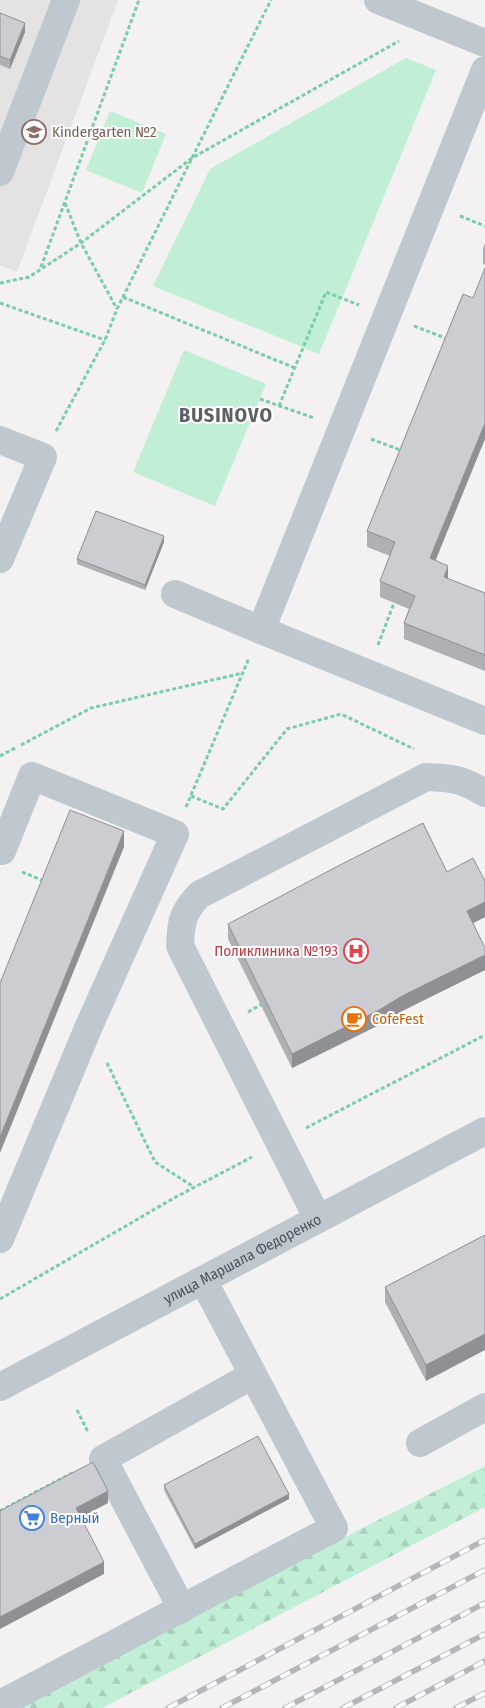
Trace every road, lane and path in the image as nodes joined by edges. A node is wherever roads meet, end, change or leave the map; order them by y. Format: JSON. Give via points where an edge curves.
{"nodes":[{"id":1,"x":66,"y":0,"type":"edge"},
{"id":2,"x":139,"y":0,"type":"edge"},
{"id":3,"x":271,"y":0,"type":"edge"},
{"id":4,"x":378,"y":0,"type":"edge"},
{"id":5,"x":433,"y":22,"type":"junction"},
{"id":6,"x":485,"y":43,"type":"edge"},
{"id":7,"x":485,"y":70,"type":"edge"},
{"id":8,"x":192,"y":158,"type":"junction"},
{"id":9,"x":0,"y":172,"type":"edge"},
{"id":10,"x":65,"y":203,"type":"junction"},
{"id":11,"x":81,"y":243,"type":"junction"},
{"id":12,"x":41,"y":269,"type":"junction"},
{"id":13,"x":0,"y":283,"type":"edge"},
{"id":14,"x":326,"y":292,"type":"dead end"},
{"id":15,"x":123,"y":297,"type":"junction"},
{"id":16,"x":0,"y":303,"type":"edge"},
{"id":17,"x":117,"y":309,"type":"junction"},
{"id":18,"x":387,"y":315,"type":"junction"},
{"id":19,"x":104,"y":340,"type":"junction"},
{"id":20,"x":451,"y":340,"type":"edge"},
{"id":21,"x":295,"y":368,"type":"junction"},
{"id":22,"x":260,"y":399,"type":"dead end"},
{"id":23,"x":279,"y":406,"type":"junction"},
{"id":24,"x":342,"y":428,"type":"junction"},
{"id":25,"x":0,"y":440,"type":"edge"},
{"id":26,"x":406,"y":452,"type":"edge"},
{"id":27,"x":43,"y":457,"type":"junction"},
{"id":28,"x":0,"y":559,"type":"edge"},
{"id":29,"x":175,"y":594,"type":"dead end"},
{"id":30,"x":394,"y":603,"type":"edge"},
{"id":31,"x":261,"y":630,"type":"junction"},
{"id":32,"x":366,"y":672,"type":"junction"},
{"id":33,"x":243,"y":673,"type":"junction"},
{"id":34,"x":485,"y":721,"type":"edge"},
{"id":35,"x":0,"y":756,"type":"edge"},
{"id":36,"x":426,"y":777,"type":"junction"},
{"id":37,"x":485,"y":794,"type":"edge"},
{"id":38,"x":191,"y":796,"type":"junction"},
{"id":39,"x":175,"y":834,"type":"junction"},
{"id":40,"x":1,"y":852,"type":"edge"},
{"id":41,"x":271,"y":1000,"type":"edge"},
{"id":42,"x":89,"y":1026,"type":"junction"},
{"id":43,"x":220,"y":1026,"type":"junction"},
{"id":44,"x":485,"y":1035,"type":"edge"},
{"id":45,"x":485,"y":1131,"type":"edge"},
{"id":46,"x":280,"y":1142,"type":"junction"},
{"id":47,"x":194,"y":1187,"type":"junction"},
{"id":48,"x":318,"y":1219,"type":"junction"},
{"id":49,"x":0,"y":1239,"type":"edge"},
{"id":50,"x":203,"y":1280,"type":"junction"},
{"id":51,"x":0,"y":1299,"type":"edge"},
{"id":52,"x":253,"y":1376,"type":"junction"},
{"id":53,"x":0,"y":1387,"type":"edge"},
{"id":54,"x":485,"y":1407,"type":"edge"},
{"id":55,"x":420,"y":1443,"type":"dead end"},
{"id":56,"x":76,"y":1471,"type":"edge"},
{"id":57,"x":32,"y":1494,"type":"junction"},
{"id":58,"x":35,"y":1499,"type":"edge"},
{"id":59,"x":0,"y":1511,"type":"edge"},
{"id":60,"x":182,"y":1609,"type":"junction"},
{"id":61,"x":0,"y":1704,"type":"edge"}],
"edges":[{"from":1,"to":9,"type":"street"},
{"from":2,"to":10,"type":"path"},
{"from":3,"to":8,"type":"path"},
{"from":4,"to":5,"type":"street"},
{"from":5,"to":6,"type":"street"},
{"from":5,"to":8,"type":"path"},
{"from":7,"to":18,"type":"street"},
{"from":8,"to":11,"type":"path"},
{"from":8,"to":15,"type":"path"},
{"from":10,"to":11,"type":"path"},
{"from":10,"to":12,"type":"path"},
{"from":11,"to":12,"type":"path"},
{"from":11,"to":17,"type":"path"},
{"from":12,"to":13,"type":"path","via":[[29,277]]},
{"from":14,"to":21,"type":"path"},
{"from":15,"to":17,"type":"path"},
{"from":15,"to":21,"type":"path"},
{"from":16,"to":19,"type":"path"},
{"from":17,"to":19,"type":"path"},
{"from":18,"to":20,"type":"path"},
{"from":18,"to":24,"type":"street"},
{"from":19,"to":27,"type":"path"},
{"from":21,"to":23,"type":"path"},
{"from":22,"to":23,"type":"path"},
{"from":23,"to":24,"type":"path"},
{"from":24,"to":26,"type":"path"},
{"from":24,"to":31,"type":"street"},
{"from":25,"to":27,"type":"street"},
{"from":27,"to":28,"type":"street"},
{"from":29,"to":31,"type":"street"},
{"from":30,"to":32,"type":"path"},
{"from":31,"to":32,"type":"street"},
{"from":31,"to":33,"type":"path"},
{"from":32,"to":34,"type":"street"},
{"from":33,"to":35,"type":"path","via":[[91,708]]},
{"from":33,"to":38,"type":"path"},
{"from":36,"to":37,"type":"street","via":[[468,782]]},
{"from":36,"to":38,"type":"path","via":[[413,748],[341,714],[286,729],[224,809]]},
{"from":36,"to":43,"type":"street","via":[[199,895],[187,908],[181,924],[180,946]]},
{"from":38,"to":39,"type":"path"},
{"from":39,"to":40,"type":"street","via":[[32,776]]},
{"from":39,"to":42,"type":"street"},
{"from":41,"to":43,"type":"path"},
{"from":42,"to":47,"type":"path","via":[[155,1162]]},
{"from":42,"to":49,"type":"street"},
{"from":43,"to":46,"type":"street"},
{"from":44,"to":46,"type":"path"},
{"from":45,"to":48,"type":"street","name":"улица Маршала Федоренко"},
{"from":46,"to":47,"type":"path"},
{"from":46,"to":48,"type":"street"},
{"from":47,"to":51,"type":"path"},
{"from":48,"to":50,"type":"street","name":"улица Маршала Федоренко"},
{"from":50,"to":52,"type":"street"},
{"from":50,"to":53,"type":"street","name":"улица Маршала Федоренко"},
{"from":52,"to":60,"type":"street","via":[[103,1459]]},
{"from":52,"to":60,"type":"street","via":[[334,1528]]},
{"from":54,"to":55,"type":"street"},
{"from":56,"to":57,"type":"path"},
{"from":57,"to":58,"type":"path"},
{"from":57,"to":59,"type":"path"},
{"from":60,"to":61,"type":"street"}]}
